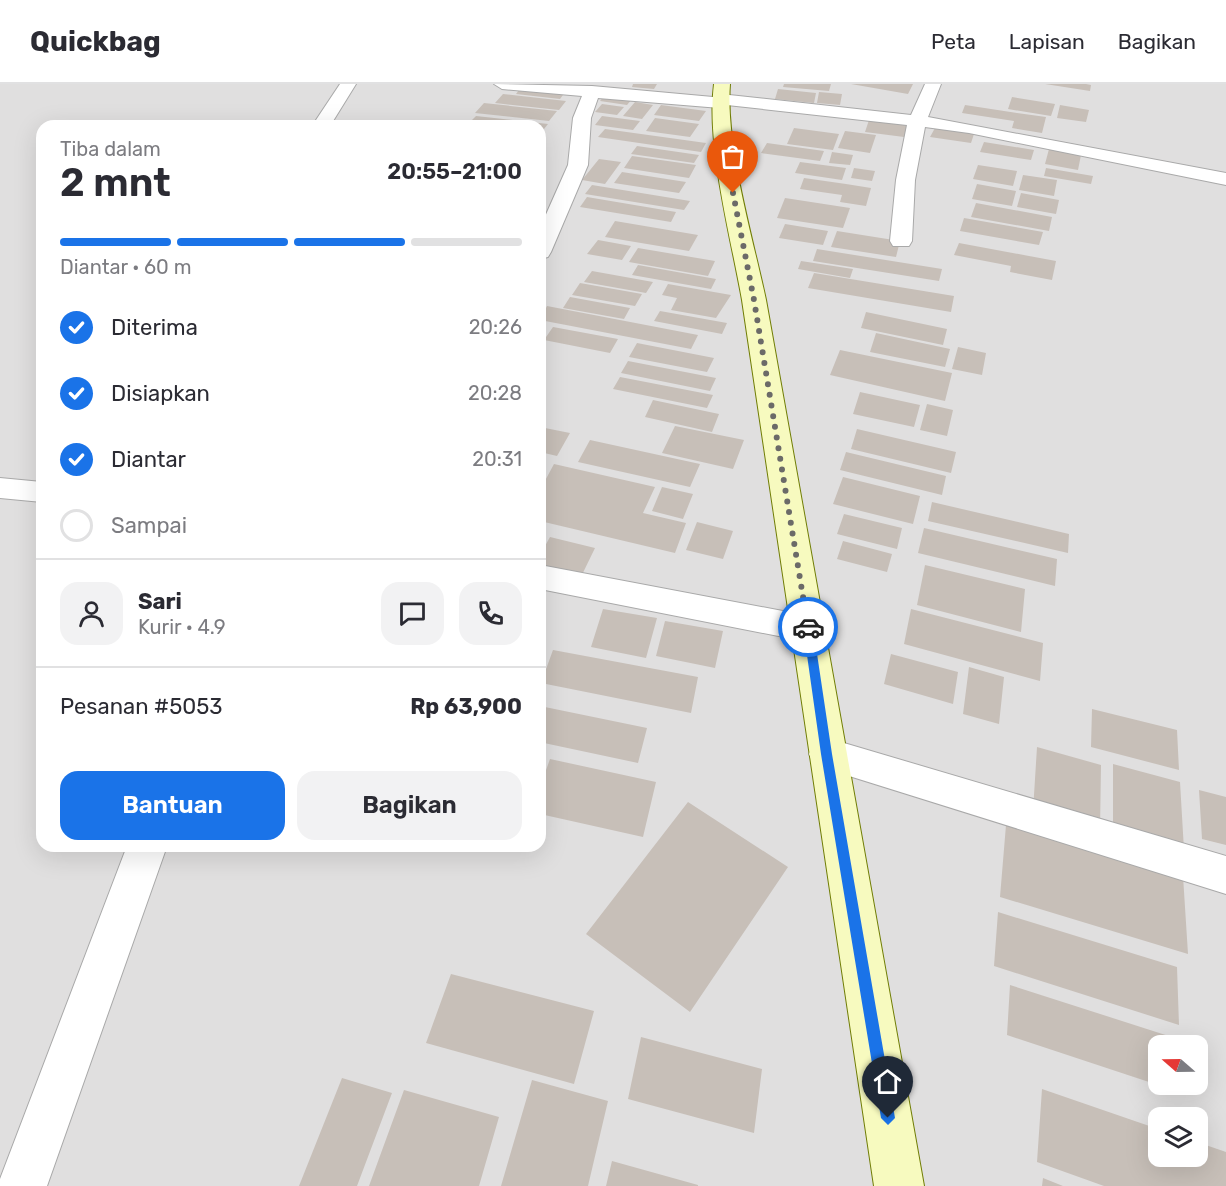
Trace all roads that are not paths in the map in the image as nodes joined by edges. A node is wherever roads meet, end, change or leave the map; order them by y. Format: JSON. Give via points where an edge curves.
{"nodes":[{"id":1,"x":348,"y":84,"type":"edge"},
{"id":2,"x":502,"y":84,"type":"edge"},
{"id":3,"x":933,"y":84,"type":"edge"},
{"id":4,"x":592,"y":91,"type":"junction"},
{"id":5,"x":721,"y":95,"type":"edge"},
{"id":6,"x":325,"y":120,"type":"edge"},
{"id":7,"x":916,"y":120,"type":"junction"},
{"id":8,"x":1226,"y":179,"type":"edge"},
{"id":9,"x":546,"y":238,"type":"edge"},
{"id":10,"x":901,"y":241,"type":"dead end"},
{"id":11,"x":0,"y":488,"type":"edge"},
{"id":12,"x":36,"y":491,"type":"edge"},
{"id":13,"x":546,"y":578,"type":"edge"},
{"id":14,"x":809,"y":630,"type":"junction"},
{"id":15,"x":826,"y":754,"type":"junction"},
{"id":16,"x":145,"y":852,"type":"edge"},
{"id":17,"x":1226,"y":874,"type":"edge"},
{"id":18,"x":22,"y":1186,"type":"edge"},
{"id":19,"x":899,"y":1186,"type":"edge"}],
"edges":[{"from":1,"to":6,"type":"street"},
{"from":2,"to":4,"type":"street"},
{"from":3,"to":7,"type":"street"},
{"from":4,"to":5,"type":"street"},
{"from":4,"to":9,"type":"street","via":[[582,118],[578,165]]},
{"from":5,"to":7,"type":"street"},
{"from":5,"to":14,"type":"street","via":[[729,171]]},
{"from":7,"to":8,"type":"street"},
{"from":7,"to":10,"type":"street","via":[[904,168]]},
{"from":11,"to":12,"type":"street"},
{"from":13,"to":14,"type":"street"},
{"from":14,"to":15,"type":"street"},
{"from":15,"to":17,"type":"street"},
{"from":15,"to":19,"type":"street"},
{"from":16,"to":18,"type":"street"}]}
